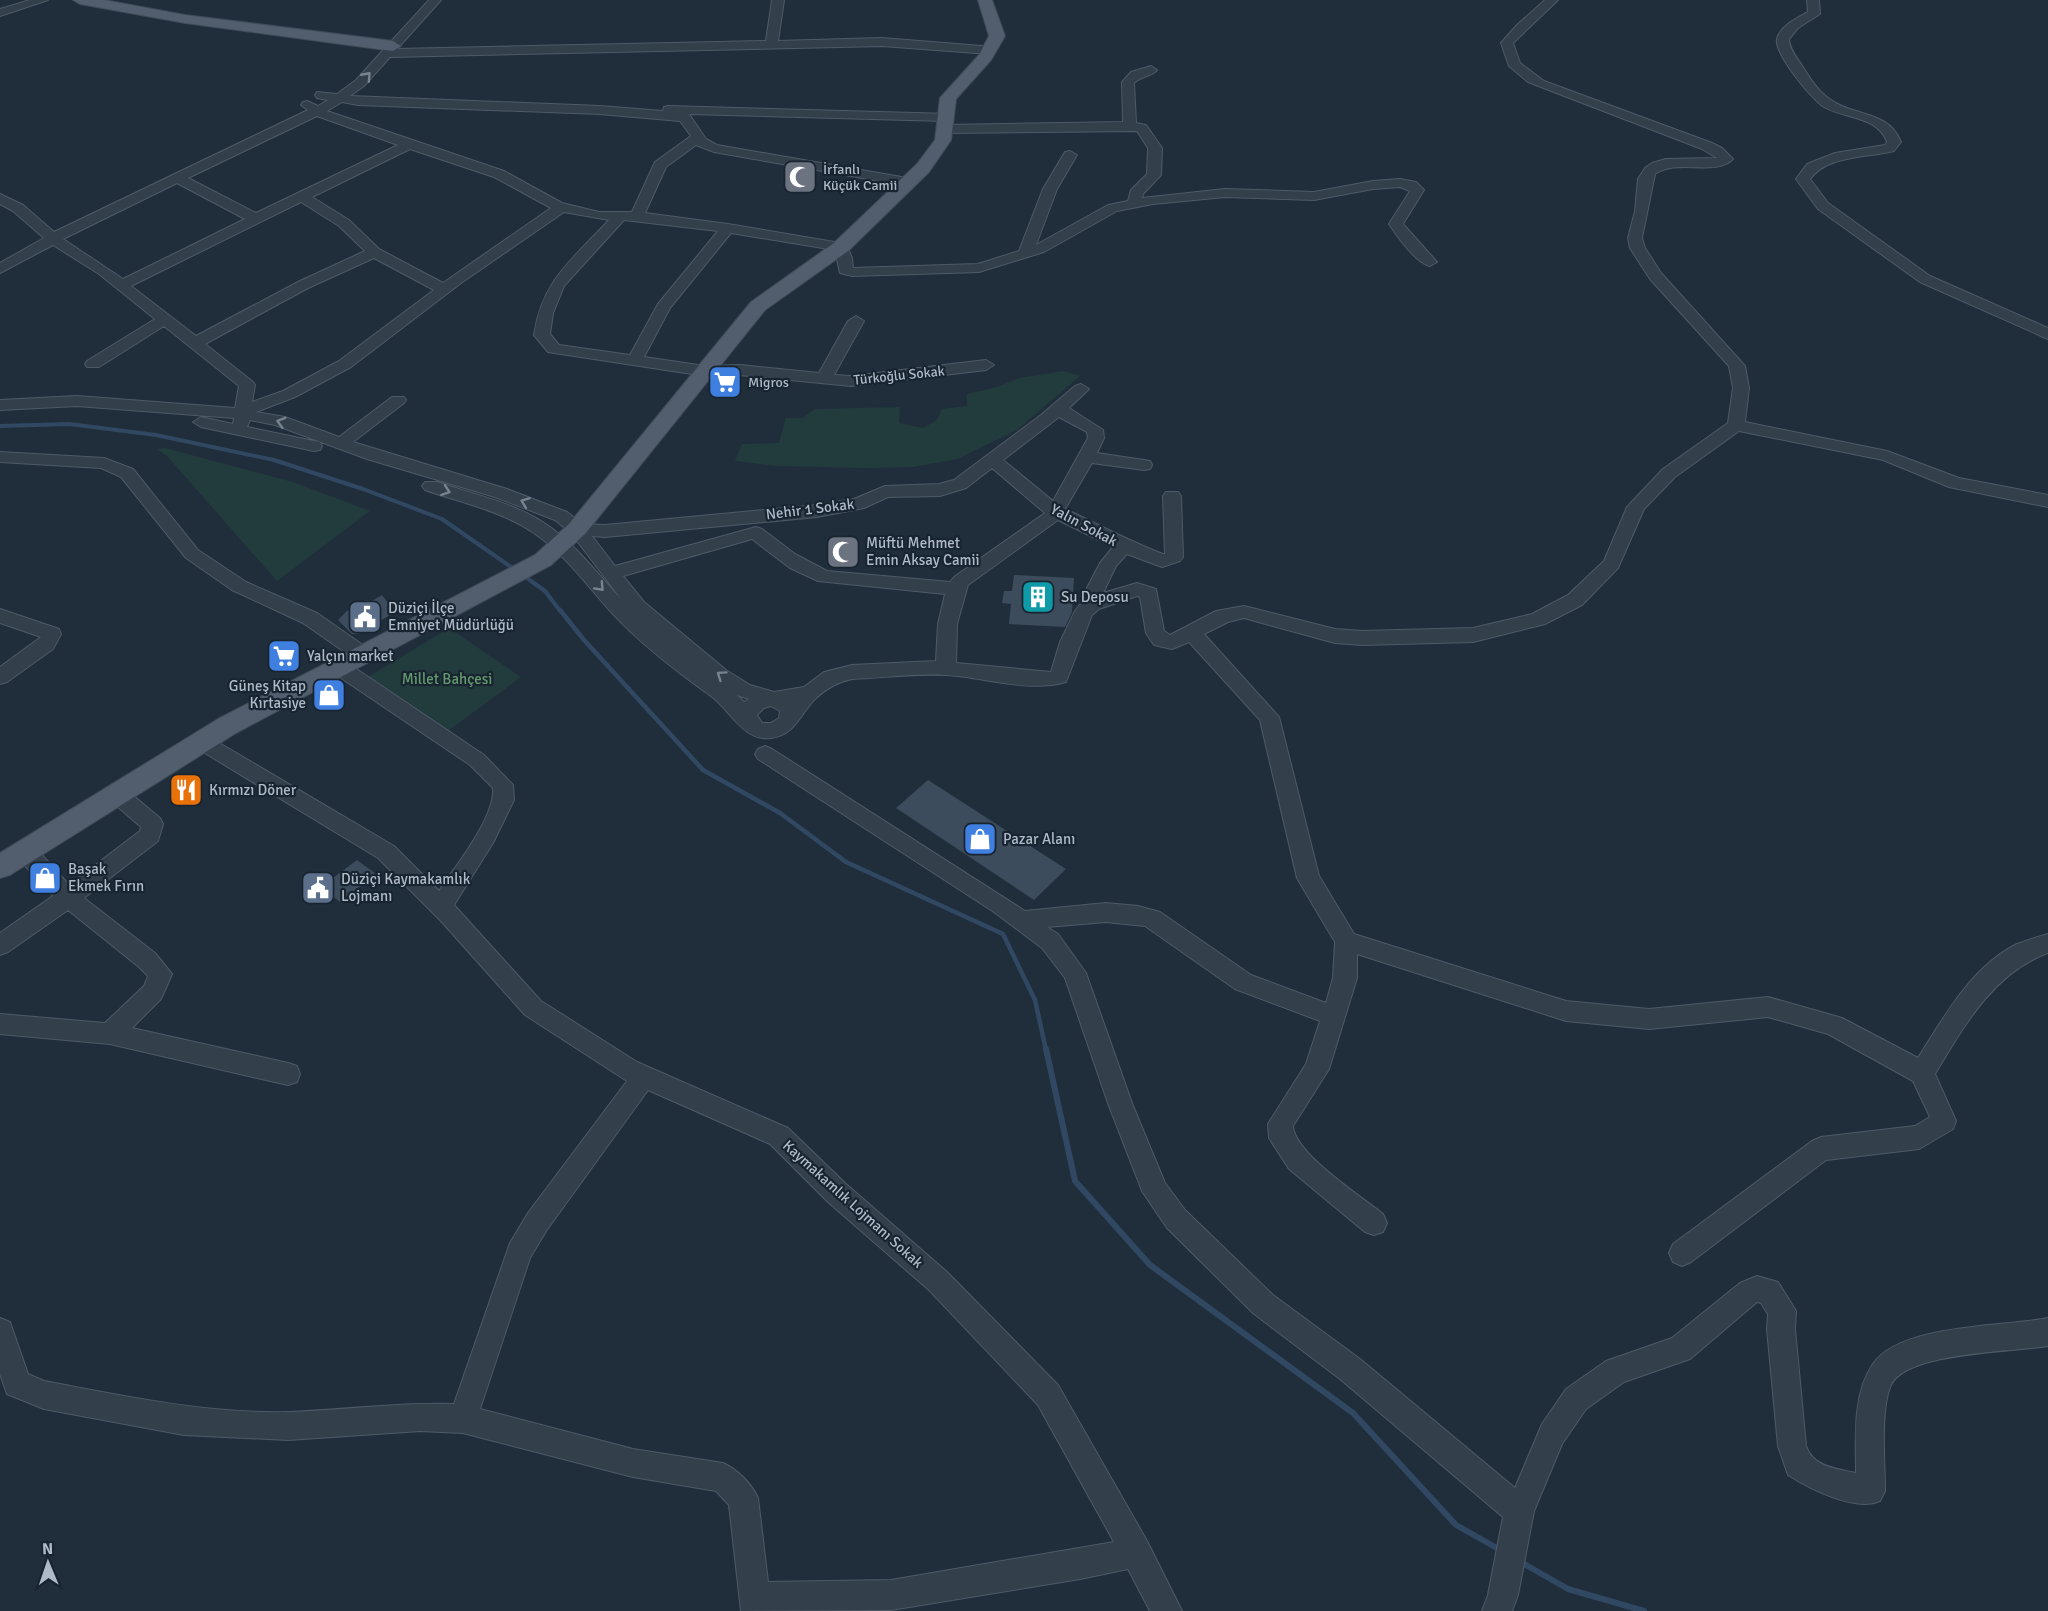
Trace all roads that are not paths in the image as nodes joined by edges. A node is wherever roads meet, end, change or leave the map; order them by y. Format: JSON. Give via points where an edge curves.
{"nodes":[{"id":1,"x":42,"y":0,"type":"edge"},
{"id":2,"x":80,"y":0,"type":"edge"},
{"id":3,"x":421,"y":0,"type":"edge"},
{"id":4,"x":435,"y":0,"type":"edge"},
{"id":5,"x":778,"y":0,"type":"edge"},
{"id":6,"x":985,"y":0,"type":"edge"},
{"id":7,"x":1552,"y":0,"type":"edge"},
{"id":8,"x":1813,"y":0,"type":"edge"},
{"id":9,"x":0,"y":14,"type":"edge"},
{"id":10,"x":772,"y":43,"type":"junction"},
{"id":11,"x":387,"y":48,"type":"junction"},
{"id":12,"x":990,"y":50,"type":"junction"},
{"id":13,"x":1151,"y":70,"type":"dead end"},
{"id":14,"x":321,"y":95,"type":"junction"},
{"id":15,"x":338,"y":99,"type":"junction"},
{"id":16,"x":313,"y":108,"type":"junction"},
{"id":17,"x":627,"y":112,"type":"junction"},
{"id":18,"x":945,"y":123,"type":"junction"},
{"id":19,"x":1130,"y":126,"type":"junction"},
{"id":20,"x":698,"y":136,"type":"junction"},
{"id":21,"x":408,"y":145,"type":"junction"},
{"id":22,"x":1070,"y":155,"type":"dead end"},
{"id":23,"x":178,"y":178,"type":"junction"},
{"id":24,"x":908,"y":182,"type":"junction"},
{"id":25,"x":302,"y":197,"type":"junction"},
{"id":26,"x":0,"y":198,"type":"edge"},
{"id":27,"x":1134,"y":204,"type":"junction"},
{"id":28,"x":562,"y":207,"type":"junction"},
{"id":29,"x":621,"y":215,"type":"junction"},
{"id":30,"x":637,"y":216,"type":"junction"},
{"id":31,"x":256,"y":219,"type":"junction"},
{"id":32,"x":728,"y":228,"type":"junction"},
{"id":33,"x":50,"y":236,"type":"junction"},
{"id":34,"x":841,"y":247,"type":"junction"},
{"id":35,"x":374,"y":252,"type":"junction"},
{"id":36,"x":1025,"y":254,"type":"junction"},
{"id":37,"x":0,"y":259,"type":"edge"},
{"id":38,"x":1430,"y":262,"type":"dead end"},
{"id":39,"x":0,"y":268,"type":"edge"},
{"id":40,"x":121,"y":285,"type":"junction"},
{"id":41,"x":443,"y":289,"type":"junction"},
{"id":42,"x":165,"y":319,"type":"junction"},
{"id":43,"x":855,"y":321,"type":"dead end"},
{"id":44,"x":2048,"y":334,"type":"edge"},
{"id":45,"x":195,"y":343,"type":"junction"},
{"id":46,"x":635,"y":361,"type":"junction"},
{"id":47,"x":93,"y":364,"type":"dead end"},
{"id":48,"x":986,"y":365,"type":"dead end"},
{"id":49,"x":705,"y":371,"type":"junction"},
{"id":50,"x":824,"y":378,"type":"junction"},
{"id":51,"x":1081,"y":389,"type":"dead end"},
{"id":52,"x":398,"y":400,"type":"dead end"},
{"id":53,"x":0,"y":405,"type":"edge"},
{"id":54,"x":1058,"y":409,"type":"junction"},
{"id":55,"x":0,"y":412,"type":"edge"},
{"id":56,"x":242,"y":419,"type":"junction"},
{"id":57,"x":1736,"y":425,"type":"junction"},
{"id":58,"x":341,"y":443,"type":"junction"},
{"id":59,"x":1086,"y":457,"type":"junction"},
{"id":60,"x":2,"y":458,"type":"edge"},
{"id":61,"x":993,"y":460,"type":"junction"},
{"id":62,"x":1144,"y":465,"type":"dead end"},
{"id":63,"x":1172,"y":496,"type":"dead end"},
{"id":64,"x":2048,"y":501,"type":"edge"},
{"id":65,"x":1054,"y":511,"type":"junction"},
{"id":66,"x":577,"y":530,"type":"junction"},
{"id":67,"x":1124,"y":546,"type":"junction"},
{"id":68,"x":552,"y":552,"type":"junction"},
{"id":69,"x":610,"y":574,"type":"junction"},
{"id":70,"x":956,"y":589,"type":"junction"},
{"id":71,"x":1092,"y":604,"type":"junction"},
{"id":72,"x":0,"y":616,"type":"edge"},
{"id":73,"x":1192,"y":633,"type":"junction"},
{"id":74,"x":363,"y":656,"type":"junction"},
{"id":75,"x":339,"y":668,"type":"junction"},
{"id":76,"x":946,"y":668,"type":"junction"},
{"id":77,"x":0,"y":677,"type":"edge"},
{"id":78,"x":809,"y":693,"type":"junction"},
{"id":79,"x":774,"y":699,"type":"junction"},
{"id":80,"x":748,"y":723,"type":"junction"},
{"id":81,"x":783,"y":723,"type":"junction"},
{"id":82,"x":202,"y":742,"type":"junction"},
{"id":83,"x":765,"y":754,"type":"junction"},
{"id":84,"x":117,"y":794,"type":"junction"},
{"id":85,"x":26,"y":852,"type":"junction"},
{"id":86,"x":0,"y":867,"type":"edge"},
{"id":87,"x":68,"y":898,"type":"junction"},
{"id":88,"x":441,"y":907,"type":"junction"},
{"id":89,"x":1024,"y":920,"type":"junction"},
{"id":90,"x":1346,"y":941,"type":"junction"},
{"id":91,"x":2048,"y":943,"type":"edge"},
{"id":92,"x":0,"y":945,"type":"edge"},
{"id":93,"x":1334,"y":1016,"type":"junction"},
{"id":94,"x":0,"y":1024,"type":"edge"},
{"id":95,"x":110,"y":1034,"type":"junction"},
{"id":96,"x":1922,"y":1073,"type":"junction"},
{"id":97,"x":288,"y":1074,"type":"dead end"},
{"id":98,"x":644,"y":1077,"type":"junction"},
{"id":99,"x":1374,"y":1223,"type":"dead end"},
{"id":100,"x":1682,"y":1253,"type":"dead end"},
{"id":101,"x":2048,"y":1332,"type":"edge"},
{"id":102,"x":1,"y":1337,"type":"edge"},
{"id":103,"x":463,"y":1419,"type":"junction"},
{"id":104,"x":1518,"y":1523,"type":"junction"},
{"id":105,"x":1136,"y":1552,"type":"junction"},
{"id":106,"x":1500,"y":1603,"type":"edge"},
{"id":107,"x":755,"y":1605,"type":"edge"},
{"id":108,"x":1167,"y":1611,"type":"edge"}],
"edges":[{"from":1,"to":9,"type":"street"},
{"from":2,"to":11,"type":"main road"},
{"from":3,"to":11,"type":"street"},
{"from":4,"to":11,"type":"street"},
{"from":5,"to":10,"type":"street"},
{"from":6,"to":12,"type":"main road","via":[[998,36]]},
{"from":7,"to":57,"type":"street","via":[[1507,43],[1508,55],[1518,70],[1547,87],[1717,150],[1726,159],[1658,166],[1650,171],[1634,238],[1641,255],[1681,306],[1736,365],[1742,380]]},
{"from":8,"to":44,"type":"street","via":[[1814,14],[1784,36],[1783,42],[1798,71],[1825,102],[1887,127],[1894,142],[1889,148],[1840,156],[1812,167],[1803,179],[1809,190],[1823,206],[1925,279]]},
{"from":10,"to":11,"type":"street"},
{"from":10,"to":12,"type":"street","via":[[882,42]]},
{"from":11,"to":14,"type":"street"},
{"from":15,"to":11,"type":"street","one_way":true,"via":[[360,83]]},
{"from":12,"to":18,"type":"main road","via":[[948,98]]},
{"from":13,"to":19,"type":"street","via":[[1128,82]]},
{"from":14,"to":15,"type":"street"},
{"from":14,"to":16,"type":"street"},
{"from":15,"to":16,"type":"street"},
{"from":15,"to":17,"type":"street"},
{"from":16,"to":21,"type":"street"},
{"from":16,"to":23,"type":"street"},
{"from":16,"to":33,"type":"street"},
{"from":17,"to":18,"type":"street","via":[[686,109]]},
{"from":17,"to":20,"type":"street","via":[[684,117]]},
{"from":18,"to":19,"type":"street"},
{"from":18,"to":24,"type":"main road","via":[[943,140]]},
{"from":19,"to":27,"type":"street","via":[[1141,128],[1155,148],[1154,175],[1136,193]]},
{"from":20,"to":24,"type":"street","via":[[714,148]]},
{"from":20,"to":30,"type":"street","via":[[660,165]]},
{"from":21,"to":25,"type":"street"},
{"from":21,"to":28,"type":"street","via":[[500,174]]},
{"from":22,"to":36,"type":"street","via":[[1050,189]]},
{"from":23,"to":31,"type":"street"},
{"from":23,"to":33,"type":"street"},
{"from":24,"to":34,"type":"main road"},
{"from":25,"to":31,"type":"street"},
{"from":25,"to":35,"type":"street","via":[[344,223]]},
{"from":26,"to":33,"type":"street"},
{"from":27,"to":36,"type":"street","via":[[1113,208]]},
{"from":27,"to":38,"type":"street","via":[[1225,193],[1314,196],[1373,185],[1411,185],[1417,190],[1396,224]]},
{"from":28,"to":29,"type":"street","via":[[599,216]]},
{"from":28,"to":41,"type":"street"},
{"from":29,"to":30,"type":"street"},
{"from":29,"to":46,"type":"street","name":"Türkoğlu Sokak","via":[[557,285],[545,313],[542,335],[554,349]]},
{"from":30,"to":32,"type":"street"},
{"from":31,"to":40,"type":"street"},
{"from":32,"to":34,"type":"street"},
{"from":32,"to":46,"type":"street","via":[[656,315]]},
{"from":33,"to":37,"type":"street"},
{"from":33,"to":39,"type":"street"},
{"from":33,"to":40,"type":"street"},
{"from":34,"to":36,"type":"street","via":[[845,270],[852,272],[979,268]]},
{"from":34,"to":49,"type":"main road","via":[[758,306]]},
{"from":35,"to":41,"type":"street"},
{"from":35,"to":45,"type":"street"},
{"from":40,"to":42,"type":"street"},
{"from":41,"to":56,"type":"street","via":[[345,364]]},
{"from":42,"to":45,"type":"street"},
{"from":42,"to":47,"type":"street"},
{"from":43,"to":50,"type":"street"},
{"from":45,"to":56,"type":"street","via":[[248,385]]},
{"from":46,"to":49,"type":"street","name":"Türkoğlu Sokak"},
{"from":48,"to":50,"type":"street","name":"Türkoğlu Sokak","via":[[851,381]]},
{"from":49,"to":50,"type":"street","name":"Türkoğlu Sokak","via":[[740,370]]},
{"from":49,"to":66,"type":"main road"},
{"from":51,"to":54,"type":"street","name":"Nehir 1 Sokak"},
{"from":52,"to":58,"type":"street"},
{"from":53,"to":56,"type":"street","via":[[77,401],[170,406]]},
{"from":54,"to":59,"type":"street","via":[[1095,430],[1096,438]]},
{"from":54,"to":61,"type":"street","name":"Nehir 1 Sokak"},
{"from":55,"to":56,"type":"street","via":[[80,409]]},
{"from":58,"to":56,"type":"street","one_way":true,"via":[[279,421]]},
{"from":56,"to":68,"type":"street","one_way":true,"via":[[511,514],[542,529]]},
{"from":57,"to":64,"type":"street","via":[[1887,456],[1955,483]]},
{"from":57,"to":73,"type":"street","via":[[1669,473],[1635,507],[1612,564],[1575,600],[1538,620],[1473,635],[1362,638],[1311,631],[1244,612],[1223,616]]},
{"from":66,"to":58,"type":"street","one_way":true,"via":[[561,516],[501,493]]},
{"from":59,"to":62,"type":"street"},
{"from":59,"to":65,"type":"street","via":[[1067,495]]},
{"from":60,"to":74,"type":"street","via":[[104,463],[127,473],[192,554],[239,586],[310,618]]},
{"from":61,"to":65,"type":"street","name":"Yalın Sokak"},
{"from":61,"to":66,"type":"street","name":"Nehir 1 Sokak","via":[[960,484],[940,490],[885,492],[858,504],[817,511],[605,531]]},
{"from":63,"to":67,"type":"street","via":[[1174,557],[1162,561]]},
{"from":65,"to":67,"type":"street","name":"Yalın Sokak"},
{"from":65,"to":70,"type":"street","via":[[1050,518],[960,581]]},
{"from":66,"to":68,"type":"main road"},
{"from":66,"to":69,"type":"street"},
{"from":67,"to":71,"type":"street","name":"Yalın Sokak","via":[[1109,563]]},
{"from":68,"to":74,"type":"main road"},
{"from":68,"to":80,"type":"street","one_way":true,"via":[[698,677],[730,699]]},
{"from":69,"to":70,"type":"street","via":[[756,533],[807,571],[824,577]]},
{"from":79,"to":69,"type":"street","one_way":true,"via":[[743,690],[719,675],[637,607]]},
{"from":70,"to":76,"type":"street","via":[[945,639]]},
{"from":71,"to":73,"type":"street","via":[[1144,589],[1149,593],[1155,633],[1161,640],[1172,642]]},
{"from":71,"to":76,"type":"street","name":"Yalın Sokak","via":[[1084,611],[1059,677]]},
{"from":72,"to":77,"type":"street","via":[[52,634],[46,644]]},
{"from":73,"to":90,"type":"street","via":[[1269,717],[1308,878]]},
{"from":74,"to":75,"type":"main road"},
{"from":75,"to":82,"type":"main road"},
{"from":75,"to":88,"type":"street","via":[[477,760],[503,785],[504,800]]},
{"from":76,"to":78,"type":"street","via":[[852,672],[831,677]]},
{"from":78,"to":79,"type":"street"},
{"from":78,"to":81,"type":"street"},
{"from":79,"to":80,"type":"street","via":[[753,705],[747,715]]},
{"from":79,"to":81,"type":"street","via":[[789,707]]},
{"from":80,"to":81,"type":"street","via":[[761,731]]},
{"from":80,"to":83,"type":"street","via":[[751,740]]},
{"from":81,"to":83,"type":"street","via":[[765,743]]},
{"from":82,"to":84,"type":"main road"},
{"from":82,"to":88,"type":"street","name":"Kaymakamlık Lojmanı Sokak","via":[[386,852]]},
{"from":83,"to":89,"type":"street"},
{"from":84,"to":85,"type":"main road"},
{"from":84,"to":87,"type":"street","via":[[152,824],[150,835]]},
{"from":85,"to":86,"type":"main road"},
{"from":85,"to":87,"type":"street"},
{"from":87,"to":92,"type":"street"},
{"from":87,"to":95,"type":"street","via":[[160,974],[153,992]]},
{"from":88,"to":98,"type":"street","name":"Kaymakamlık Lojmanı Sokak","via":[[533,1008]]},
{"from":89,"to":93,"type":"street","via":[[1097,913],[1141,915],[1243,982]]},
{"from":89,"to":104,"type":"street","via":[[1050,941],[1075,974],[1120,1106],[1155,1191],[1176,1219],[1263,1304],[1350,1369]]},
{"from":90,"to":93,"type":"street","via":[[1345,978]]},
{"from":90,"to":96,"type":"street","via":[[1566,1011],[1649,1019],[1767,1007],[1833,1025]]},
{"from":91,"to":96,"type":"street","via":[[2014,956],[1972,996]]},
{"from":93,"to":99,"type":"street","via":[[1317,1070],[1280,1124],[1281,1138],[1298,1161]]},
{"from":94,"to":95,"type":"street"},
{"from":95,"to":97,"type":"street"},
{"from":96,"to":100,"type":"street","via":[[1944,1121],[1919,1137],[1821,1149]]},
{"from":98,"to":103,"type":"street","via":[[519,1252]]},
{"from":98,"to":105,"type":"street","name":"Kaymakamlık Lojmanı Sokak","via":[[779,1136],[837,1193],[938,1281],[1048,1395]]},
{"from":101,"to":104,"type":"street","via":[[2027,1338],[1930,1347],[1899,1358],[1882,1373],[1874,1399],[1869,1491],[1820,1479],[1798,1465],[1792,1446],[1782,1311],[1769,1291],[1749,1292],[1680,1349],[1616,1371],[1575,1399],[1552,1434]]},
{"from":102,"to":103,"type":"street","via":[[17,1384],[44,1395],[184,1421],[288,1426],[420,1417]]},
{"from":103,"to":107,"type":"street","via":[[633,1463],[723,1478],[742,1498]]},
{"from":104,"to":106,"type":"street"},
{"from":105,"to":107,"type":"street","via":[[891,1595]]},
{"from":105,"to":108,"type":"street","name":"Kaymakamlık Lojmanı Sokak"}]}
